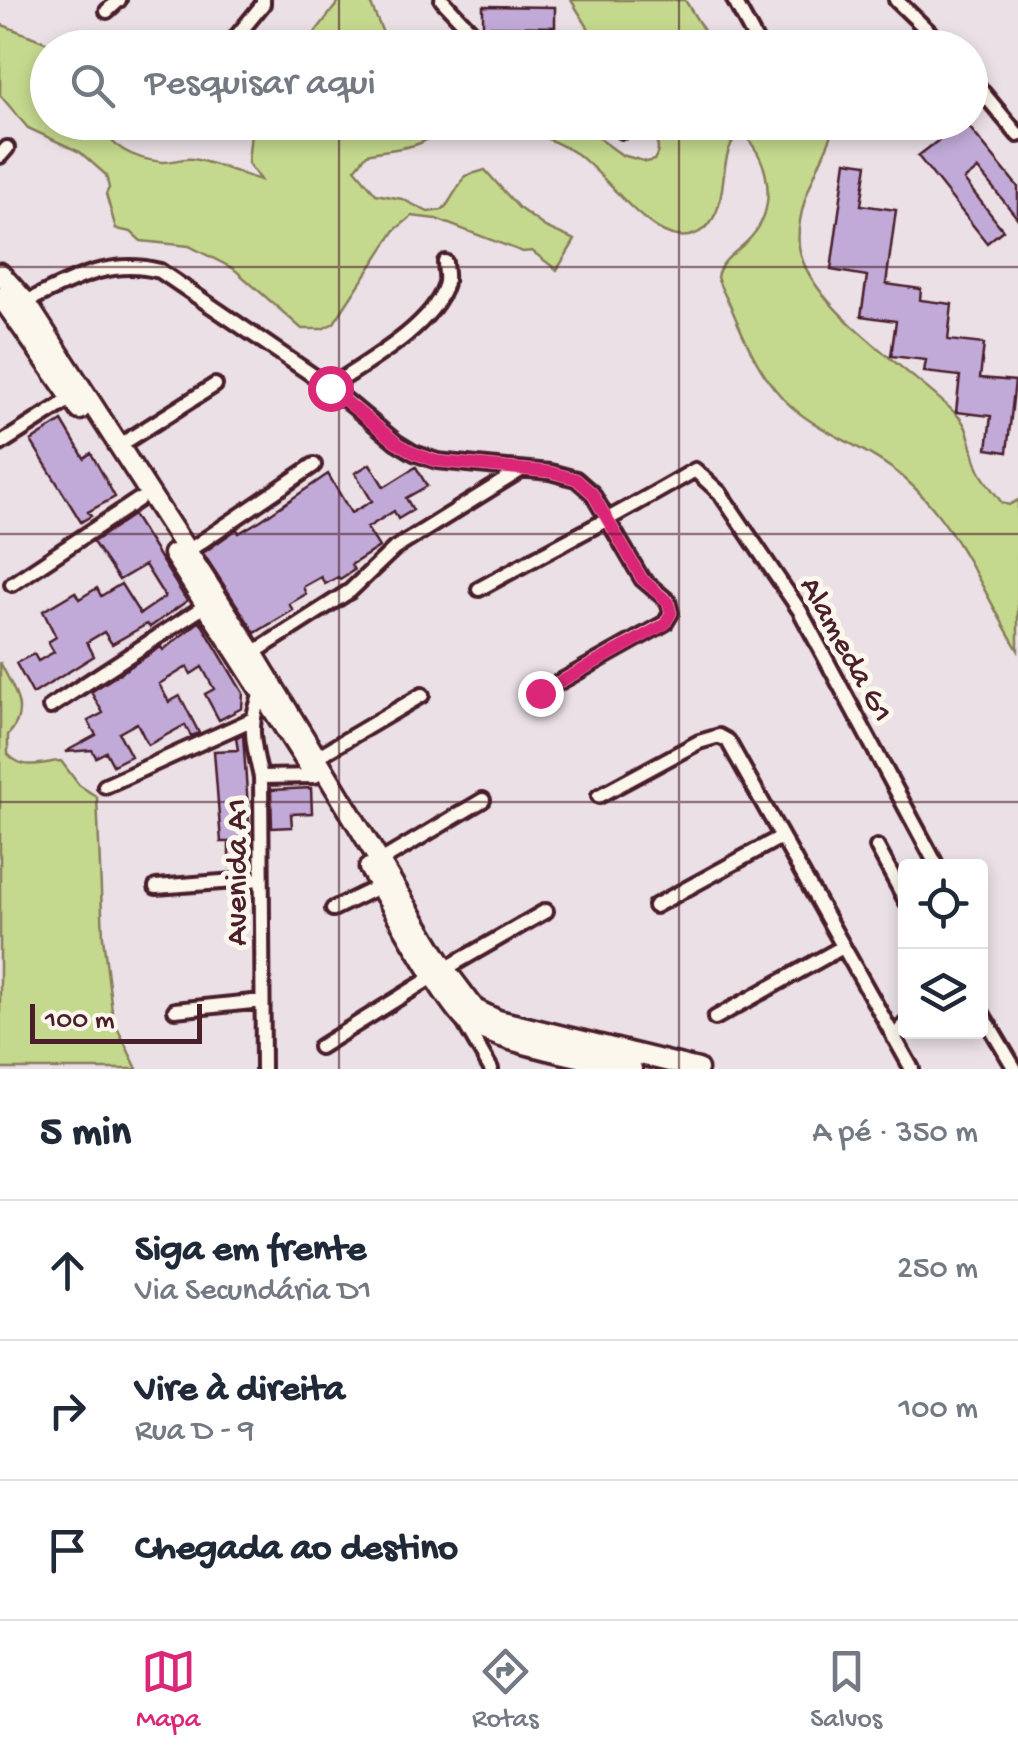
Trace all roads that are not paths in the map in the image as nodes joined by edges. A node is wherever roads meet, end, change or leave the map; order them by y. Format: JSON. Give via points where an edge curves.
{"nodes":[{"id":1,"x":119,"y":0,"type":"edge"},
{"id":2,"x":263,"y":0,"type":"edge"},
{"id":3,"x":442,"y":0,"type":"edge"},
{"id":4,"x":734,"y":0,"type":"edge"},
{"id":5,"x":896,"y":0,"type":"edge"},
{"id":6,"x":106,"y":11,"type":"dead end"},
{"id":7,"x":241,"y":30,"type":"edge"},
{"id":8,"x":471,"y":30,"type":"edge"},
{"id":9,"x":750,"y":30,"type":"edge"},
{"id":10,"x":927,"y":30,"type":"edge"},
{"id":11,"x":988,"y":99,"type":"edge"},
{"id":12,"x":1018,"y":136,"type":"edge"},
{"id":13,"x":445,"y":262,"type":"dead end"},
{"id":14,"x":0,"y":273,"type":"edge"},
{"id":15,"x":0,"y":296,"type":"edge"},
{"id":16,"x":26,"y":302,"type":"junction"},
{"id":17,"x":215,"y":385,"type":"dead end"},
{"id":18,"x":330,"y":388,"type":"junction"},
{"id":19,"x":72,"y":398,"type":"junction"},
{"id":20,"x":0,"y":444,"type":"edge"},
{"id":21,"x":117,"y":446,"type":"junction"},
{"id":22,"x":314,"y":465,"type":"dead end"},
{"id":23,"x":521,"y":470,"type":"junction"},
{"id":24,"x":138,"y":500,"type":"junction"},
{"id":25,"x":609,"y":522,"type":"junction"},
{"id":26,"x":185,"y":552,"type":"junction"},
{"id":27,"x":12,"y":584,"type":"dead end"},
{"id":28,"x":479,"y":589,"type":"dead end"},
{"id":29,"x":201,"y":609,"type":"junction"},
{"id":30,"x":247,"y":657,"type":"junction"},
{"id":31,"x":265,"y":687,"type":"junction"},
{"id":32,"x":540,"y":693,"type":"dead end"},
{"id":33,"x":422,"y":695,"type":"dead end"},
{"id":34,"x":50,"y":707,"type":"dead end"},
{"id":35,"x":251,"y":720,"type":"junction"},
{"id":36,"x":316,"y":766,"type":"junction"},
{"id":37,"x":261,"y":777,"type":"junction"},
{"id":38,"x":105,"y":786,"type":"dead end"},
{"id":39,"x":598,"y":796,"type":"dead end"},
{"id":40,"x":483,"y":800,"type":"dead end"},
{"id":41,"x":781,"y":837,"type":"junction"},
{"id":42,"x":876,"y":847,"type":"dead end"},
{"id":43,"x":933,"y":859,"type":"edge"},
{"id":44,"x":379,"y":862,"type":"junction"},
{"id":45,"x":261,"y":879,"type":"junction"},
{"id":46,"x":380,"y":886,"type":"junction"},
{"id":47,"x":156,"y":887,"type":"dead end"},
{"id":48,"x":898,"y":887,"type":"edge"},
{"id":49,"x":655,"y":906,"type":"dead end"},
{"id":50,"x":333,"y":909,"type":"dead end"},
{"id":51,"x":546,"y":911,"type":"dead end"},
{"id":52,"x":841,"y":948,"type":"junction"},
{"id":53,"x":439,"y":972,"type":"junction"},
{"id":54,"x":262,"y":1001,"type":"junction"},
{"id":55,"x":175,"y":1010,"type":"dead end"},
{"id":56,"x":460,"y":1016,"type":"junction"},
{"id":57,"x":715,"y":1018,"type":"dead end"},
{"id":58,"x":988,"y":1023,"type":"edge"},
{"id":59,"x":513,"y":1031,"type":"junction"},
{"id":60,"x":898,"y":1033,"type":"edge"},
{"id":61,"x":894,"y":1038,"type":"junction"},
{"id":62,"x":320,"y":1048,"type":"dead end"},
{"id":63,"x":577,"y":1055,"type":"edge"},
{"id":64,"x":491,"y":1068,"type":"edge"},
{"id":65,"x":264,"y":1069,"type":"edge"},
{"id":66,"x":632,"y":1069,"type":"edge"},
{"id":67,"x":698,"y":1069,"type":"edge"},
{"id":68,"x":912,"y":1069,"type":"edge"},
{"id":69,"x":1016,"y":1069,"type":"edge"}],
"edges":[{"from":1,"to":6,"type":"street"},
{"from":2,"to":7,"type":"street"},
{"from":3,"to":8,"type":"street"},
{"from":4,"to":9,"type":"street"},
{"from":5,"to":10,"type":"street"},
{"from":11,"to":12,"type":"street"},
{"from":13,"to":18,"type":"street","via":[[447,284],[432,309]]},
{"from":14,"to":16,"type":"street"},
{"from":15,"to":19,"type":"street"},
{"from":16,"to":18,"type":"street","via":[[102,268],[160,271]]},
{"from":16,"to":21,"type":"street"},
{"from":17,"to":21,"type":"street"},
{"from":18,"to":23,"type":"street","via":[[414,453]]},
{"from":19,"to":20,"type":"street"},
{"from":19,"to":24,"type":"street"},
{"from":21,"to":26,"type":"street"},
{"from":22,"to":26,"type":"street"},
{"from":23,"to":25,"type":"street","via":[[576,479]]},
{"from":23,"to":30,"type":"street","via":[[394,549],[350,591]]},
{"from":24,"to":27,"type":"street"},
{"from":24,"to":29,"type":"street"},
{"from":25,"to":28,"type":"street"},
{"from":25,"to":32,"type":"street","via":[[671,613],[665,624]]},
{"from":25,"to":43,"type":"street","name":"Alameda G1","via":[[695,470],[720,493],[800,611]]},
{"from":26,"to":30,"type":"street"},
{"from":29,"to":30,"type":"street"},
{"from":29,"to":34,"type":"street"},
{"from":30,"to":31,"type":"street"},
{"from":31,"to":35,"type":"street"},
{"from":31,"to":36,"type":"street"},
{"from":33,"to":36,"type":"street"},
{"from":35,"to":37,"type":"street","name":"Avenida A1"},
{"from":35,"to":38,"type":"street"},
{"from":36,"to":37,"type":"street"},
{"from":36,"to":44,"type":"street"},
{"from":36,"to":46,"type":"street"},
{"from":37,"to":45,"type":"street","name":"Avenida A1"},
{"from":39,"to":41,"type":"street","via":[[718,736],[728,741]]},
{"from":40,"to":44,"type":"street"},
{"from":41,"to":49,"type":"street"},
{"from":41,"to":52,"type":"street"},
{"from":42,"to":48,"type":"street"},
{"from":44,"to":53,"type":"street"},
{"from":45,"to":47,"type":"street"},
{"from":45,"to":54,"type":"street","name":"Avenida A1"},
{"from":46,"to":50,"type":"street"},
{"from":46,"to":53,"type":"street"},
{"from":51,"to":53,"type":"street"},
{"from":52,"to":57,"type":"street"},
{"from":52,"to":61,"type":"street"},
{"from":53,"to":56,"type":"street"},
{"from":53,"to":59,"type":"street","via":[[475,1009]]},
{"from":53,"to":62,"type":"street"},
{"from":54,"to":55,"type":"street"},
{"from":54,"to":65,"type":"street","name":"Avenida A1"},
{"from":56,"to":59,"type":"street"},
{"from":56,"to":64,"type":"street"},
{"from":58,"to":69,"type":"street"},
{"from":59,"to":63,"type":"street"},
{"from":59,"to":64,"type":"street","via":[[490,1050]]},
{"from":60,"to":61,"type":"street"},
{"from":61,"to":68,"type":"street"},
{"from":63,"to":66,"type":"street"},
{"from":63,"to":67,"type":"street"}]}
